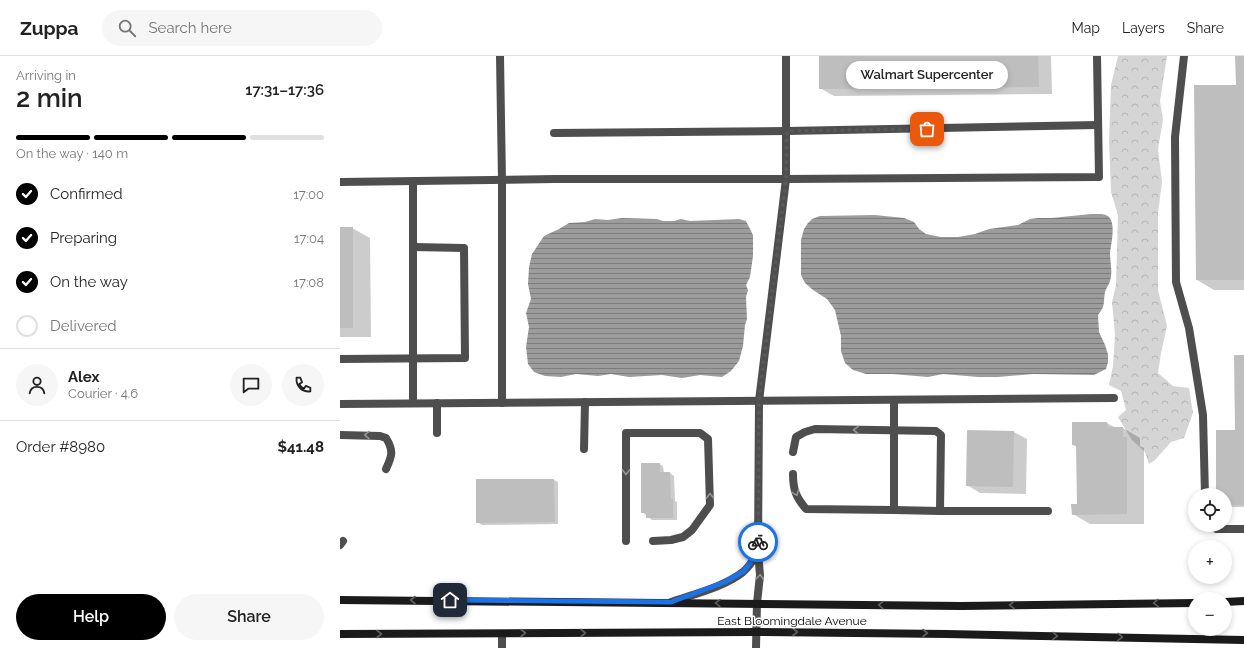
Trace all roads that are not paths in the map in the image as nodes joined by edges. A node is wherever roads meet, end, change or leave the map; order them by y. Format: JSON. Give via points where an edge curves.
{"nodes":[{"id":1,"x":500,"y":56,"type":"edge"},
{"id":2,"x":786,"y":56,"type":"edge"},
{"id":3,"x":1097,"y":56,"type":"edge"},
{"id":4,"x":1184,"y":56,"type":"edge"},
{"id":5,"x":1098,"y":126,"type":"junction"},
{"id":6,"x":787,"y":131,"type":"junction"},
{"id":7,"x":554,"y":133,"type":"dead end"},
{"id":8,"x":786,"y":179,"type":"junction"},
{"id":9,"x":502,"y":181,"type":"junction"},
{"id":10,"x":340,"y":182,"type":"edge"},
{"id":11,"x":414,"y":182,"type":"junction"},
{"id":12,"x":414,"y":248,"type":"junction"},
{"id":13,"x":340,"y":359,"type":"edge"},
{"id":14,"x":414,"y":359,"type":"junction"},
{"id":15,"x":1114,"y":398,"type":"dead end"},
{"id":16,"x":894,"y":400,"type":"junction"},
{"id":17,"x":759,"y":401,"type":"junction"},
{"id":18,"x":584,"y":402,"type":"junction"},
{"id":19,"x":502,"y":403,"type":"junction"},
{"id":20,"x":340,"y":404,"type":"edge"},
{"id":21,"x":414,"y":404,"type":"junction"},
{"id":22,"x":437,"y":404,"type":"junction"},
{"id":23,"x":895,"y":430,"type":"junction"},
{"id":24,"x":437,"y":433,"type":"dead end"},
{"id":25,"x":340,"y":434,"type":"edge"},
{"id":26,"x":584,"y":450,"type":"dead end"},
{"id":27,"x":793,"y":452,"type":"dead end"},
{"id":28,"x":386,"y":469,"type":"dead end"},
{"id":29,"x":793,"y":474,"type":"dead end"},
{"id":30,"x":1205,"y":488,"type":"edge"},
{"id":31,"x":894,"y":510,"type":"junction"},
{"id":32,"x":940,"y":511,"type":"junction"},
{"id":33,"x":1048,"y":511,"type":"dead end"},
{"id":34,"x":1232,"y":529,"type":"edge"},
{"id":35,"x":1244,"y":529,"type":"edge"},
{"id":36,"x":626,"y":541,"type":"dead end"},
{"id":37,"x":653,"y":541,"type":"dead end"},
{"id":38,"x":758,"y":552,"type":"junction"},
{"id":39,"x":340,"y":600,"type":"edge"},
{"id":40,"x":1244,"y":601,"type":"edge"},
{"id":41,"x":671,"y":602,"type":"junction"},
{"id":42,"x":1232,"y":602,"type":"edge"},
{"id":43,"x":756,"y":603,"type":"junction"},
{"id":44,"x":1188,"y":603,"type":"edge"},
{"id":45,"x":756,"y":632,"type":"junction"},
{"id":46,"x":340,"y":634,"type":"edge"},
{"id":47,"x":502,"y":634,"type":"junction"},
{"id":48,"x":1244,"y":640,"type":"edge"},
{"id":49,"x":502,"y":648,"type":"edge"},
{"id":50,"x":756,"y":648,"type":"edge"}],
"edges":[{"from":1,"to":9,"type":"street"},
{"from":2,"to":6,"type":"street"},
{"from":3,"to":5,"type":"street"},
{"from":4,"to":30,"type":"street","via":[[1175,137],[1176,282],[1189,328],[1203,415]]},
{"from":5,"to":6,"type":"street"},
{"from":5,"to":8,"type":"street","via":[[1099,177]]},
{"from":6,"to":7,"type":"street"},
{"from":6,"to":8,"type":"street"},
{"from":8,"to":9,"type":"street"},
{"from":8,"to":17,"type":"street"},
{"from":9,"to":11,"type":"street"},
{"from":9,"to":19,"type":"street"},
{"from":10,"to":11,"type":"street"},
{"from":11,"to":12,"type":"street"},
{"from":12,"to":14,"type":"street"},
{"from":12,"to":14,"type":"street","via":[[464,248],[465,358]]},
{"from":13,"to":14,"type":"street"},
{"from":14,"to":21,"type":"street"},
{"from":15,"to":16,"type":"street"},
{"from":16,"to":17,"type":"street"},
{"from":16,"to":23,"type":"street"},
{"from":17,"to":18,"type":"street"},
{"from":17,"to":38,"type":"street"},
{"from":18,"to":19,"type":"street"},
{"from":18,"to":26,"type":"street"},
{"from":19,"to":22,"type":"street"},
{"from":20,"to":21,"type":"street"},
{"from":21,"to":22,"type":"street"},
{"from":22,"to":24,"type":"street"},
{"from":23,"to":27,"type":"street","one_way":true,"via":[[815,429],[796,437]]},
{"from":23,"to":31,"type":"street"},
{"from":23,"to":32,"type":"street","via":[[936,431],[941,435]]},
{"from":28,"to":25,"type":"street","one_way":true,"via":[[392,456],[386,438]]},
{"from":29,"to":31,"type":"street","one_way":true,"via":[[793,488],[798,500],[806,509]]},
{"from":31,"to":32,"type":"street"},
{"from":32,"to":33,"type":"street"},
{"from":34,"to":35,"type":"street"},
{"from":37,"to":36,"type":"street","one_way":true,"via":[[683,537],[692,530],[710,505],[708,439],[700,433],[626,433]]},
{"from":38,"to":41,"type":"street","via":[[744,571],[735,577]]},
{"from":43,"to":38,"type":"street","one_way":true,"via":[[760,575]]},
{"from":41,"to":39,"type":"main road","name":"East Bloomingdale Avenue","one_way":true},
{"from":40,"to":42,"type":"main road"},
{"from":43,"to":41,"type":"main road","name":"East Bloomingdale Avenue","one_way":true},
{"from":44,"to":43,"type":"main road","name":"East Bloomingdale Avenue","one_way":true,"via":[[962,606]]},
{"from":43,"to":45,"type":"street"},
{"from":47,"to":45,"type":"main road","name":"East Bloomingdale Avenue","one_way":true},
{"from":45,"to":48,"type":"main road","name":"East Bloomingdale Avenue","one_way":true},
{"from":45,"to":50,"type":"street"},
{"from":46,"to":47,"type":"main road","name":"East Bloomingdale Avenue","one_way":true},
{"from":47,"to":49,"type":"street"}]}
